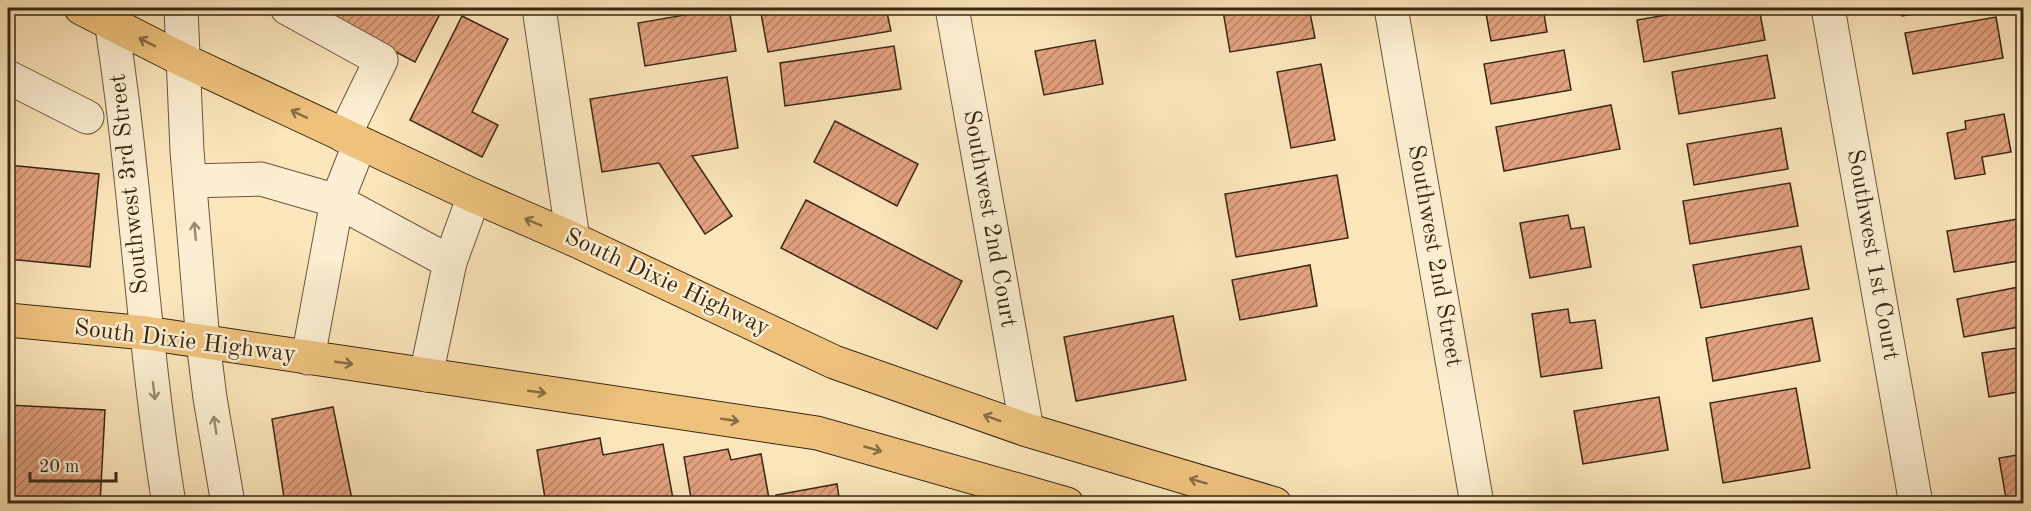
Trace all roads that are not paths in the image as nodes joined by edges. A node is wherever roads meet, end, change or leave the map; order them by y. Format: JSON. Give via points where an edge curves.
{"nodes":[{"id":1,"x":81,"y":8,"type":"edge"},
{"id":2,"x":181,"y":8,"type":"edge"},
{"id":3,"x":287,"y":8,"type":"edge"},
{"id":4,"x":539,"y":8,"type":"edge"},
{"id":5,"x":952,"y":8,"type":"edge"},
{"id":6,"x":1391,"y":8,"type":"edge"},
{"id":7,"x":1828,"y":8,"type":"edge"},
{"id":8,"x":110,"y":15,"type":"edge"},
{"id":9,"x":183,"y":60,"type":"junction"},
{"id":10,"x":8,"y":77,"type":"edge"},
{"id":11,"x":87,"y":117,"type":"dead end"},
{"id":12,"x":352,"y":140,"type":"junction"},
{"id":13,"x":190,"y":181,"type":"junction"},
{"id":14,"x":474,"y":196,"type":"junction"},
{"id":15,"x":337,"y":201,"type":"junction"},
{"id":16,"x":573,"y":239,"type":"junction"},
{"id":17,"x":450,"y":262,"type":"junction"},
{"id":18,"x":8,"y":320,"type":"edge"},
{"id":19,"x":146,"y":333,"type":"junction"},
{"id":20,"x":203,"y":342,"type":"junction"},
{"id":21,"x":309,"y":358,"type":"junction"},
{"id":22,"x":426,"y":375,"type":"junction"},
{"id":23,"x":1027,"y":430,"type":"junction"},
{"id":24,"x":169,"y":504,"type":"edge"},
{"id":25,"x":228,"y":504,"type":"edge"},
{"id":26,"x":1067,"y":504,"type":"edge"},
{"id":27,"x":1275,"y":504,"type":"edge"},
{"id":28,"x":1477,"y":504,"type":"edge"},
{"id":29,"x":1916,"y":504,"type":"edge"}],
"edges":[{"from":1,"to":8,"type":"main road","name":"South Dixie Highway"},
{"from":2,"to":9,"type":"street"},
{"from":3,"to":12,"type":"street","via":[[381,60]]},
{"from":4,"to":16,"type":"street"},
{"from":5,"to":23,"type":"street","name":"Southwest 2nd Court"},
{"from":6,"to":28,"type":"street","name":"Southwest 2nd Street"},
{"from":7,"to":29,"type":"street","name":"Southwest 1st Court"},
{"from":9,"to":8,"type":"main road","name":"South Dixie Highway","one_way":true},
{"from":8,"to":19,"type":"street","name":"Southwest 3rd Street","via":[[129,152]]},
{"from":12,"to":9,"type":"main road","name":"South Dixie Highway","one_way":true},
{"from":9,"to":13,"type":"street"},
{"from":10,"to":11,"type":"street"},
{"from":12,"to":14,"type":"main road","name":"South Dixie Highway"},
{"from":12,"to":15,"type":"street"},
{"from":13,"to":15,"type":"street","via":[[261,179]]},
{"from":20,"to":13,"type":"street","one_way":true},
{"from":16,"to":14,"type":"main road","name":"South Dixie Highway","one_way":true},
{"from":14,"to":17,"type":"street"},
{"from":15,"to":17,"type":"street"},
{"from":15,"to":21,"type":"street"},
{"from":23,"to":16,"type":"main road","name":"South Dixie Highway","one_way":true,"via":[[834,362]]},
{"from":17,"to":22,"type":"street"},
{"from":18,"to":19,"type":"main road","name":"South Dixie Highway"},
{"from":19,"to":20,"type":"main road","name":"South Dixie Highway"},
{"from":19,"to":24,"type":"street","name":"Southwest 3rd Street","one_way":true},
{"from":20,"to":21,"type":"main road","name":"South Dixie Highway"},
{"from":25,"to":20,"type":"street","one_way":true},
{"from":21,"to":22,"type":"main road","name":"South Dixie Highway","one_way":true},
{"from":22,"to":26,"type":"main road","name":"South Dixie Highway","one_way":true,"via":[[817,433]]},
{"from":27,"to":23,"type":"main road","name":"South Dixie Highway","one_way":true}]}
